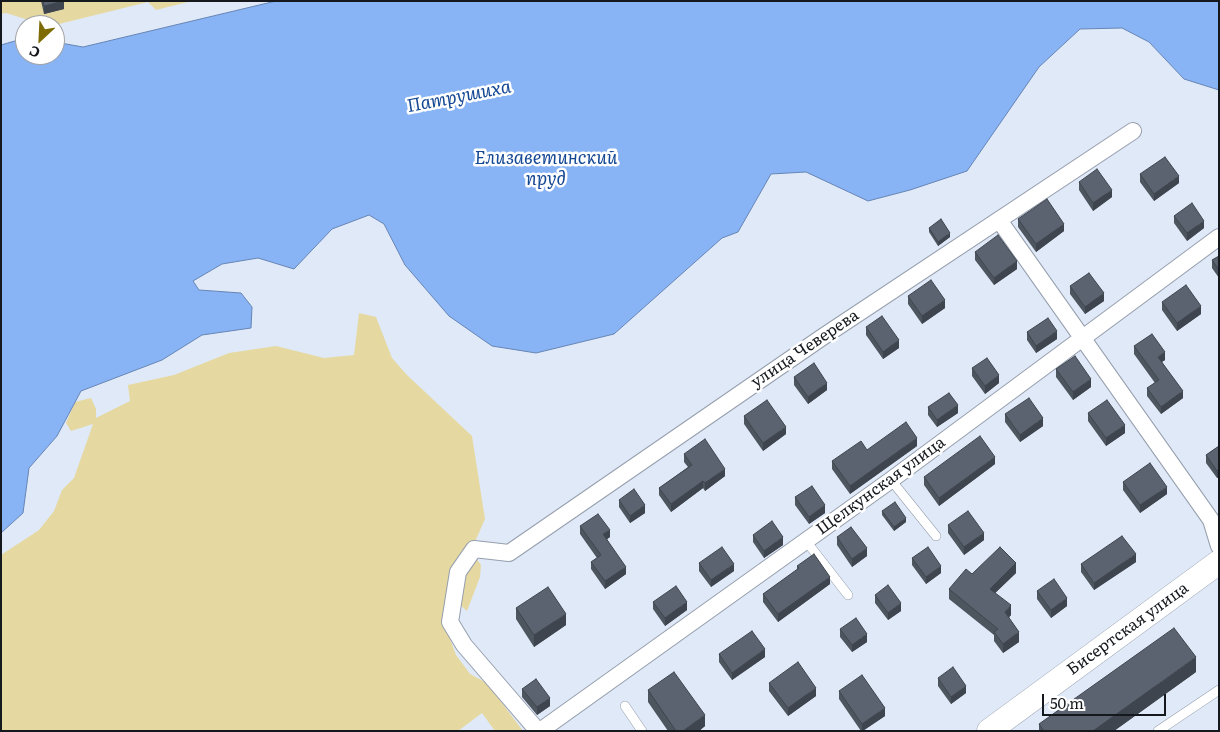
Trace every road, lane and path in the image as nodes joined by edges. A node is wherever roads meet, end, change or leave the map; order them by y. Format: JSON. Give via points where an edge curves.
{"nodes":[{"id":1,"x":1133,"y":131,"type":"dead end"},
{"id":2,"x":999,"y":220,"type":"junction"},
{"id":3,"x":1219,"y":237,"type":"edge"},
{"id":4,"x":1082,"y":339,"type":"junction"},
{"id":5,"x":891,"y":480,"type":"junction"},
{"id":6,"x":936,"y":536,"type":"dead end"},
{"id":7,"x":806,"y":541,"type":"junction"},
{"id":8,"x":1219,"y":546,"type":"edge"},
{"id":9,"x":1219,"y":562,"type":"edge"},
{"id":10,"x":848,"y":595,"type":"dead end"},
{"id":11,"x":1219,"y":690,"type":"edge"},
{"id":12,"x":625,"y":706,"type":"dead end"},
{"id":13,"x":539,"y":731,"type":"edge"},
{"id":14,"x":642,"y":731,"type":"edge"},
{"id":15,"x":989,"y":731,"type":"edge"},
{"id":16,"x":1158,"y":731,"type":"edge"}],
"edges":[{"from":1,"to":2,"type":"street","name":"улица Чеверева"},
{"from":2,"to":4,"type":"street"},
{"from":2,"to":13,"type":"street","name":"улица Чеверева","via":[[824,336],[508,554],[474,549],[458,572],[450,622],[464,645]]},
{"from":3,"to":4,"type":"street","name":"Щелкунская улица"},
{"from":4,"to":5,"type":"street","name":"Щелкунская улица"},
{"from":4,"to":8,"type":"street","via":[[1211,520]]},
{"from":5,"to":6,"type":"lane"},
{"from":5,"to":7,"type":"street","name":"Щелкунская улица"},
{"from":7,"to":10,"type":"lane"},
{"from":7,"to":13,"type":"street","name":"Щелкунская улица"},
{"from":9,"to":15,"type":"main road","name":"Бисертская улица"},
{"from":11,"to":16,"type":"lane"},
{"from":12,"to":14,"type":"lane"}]}
